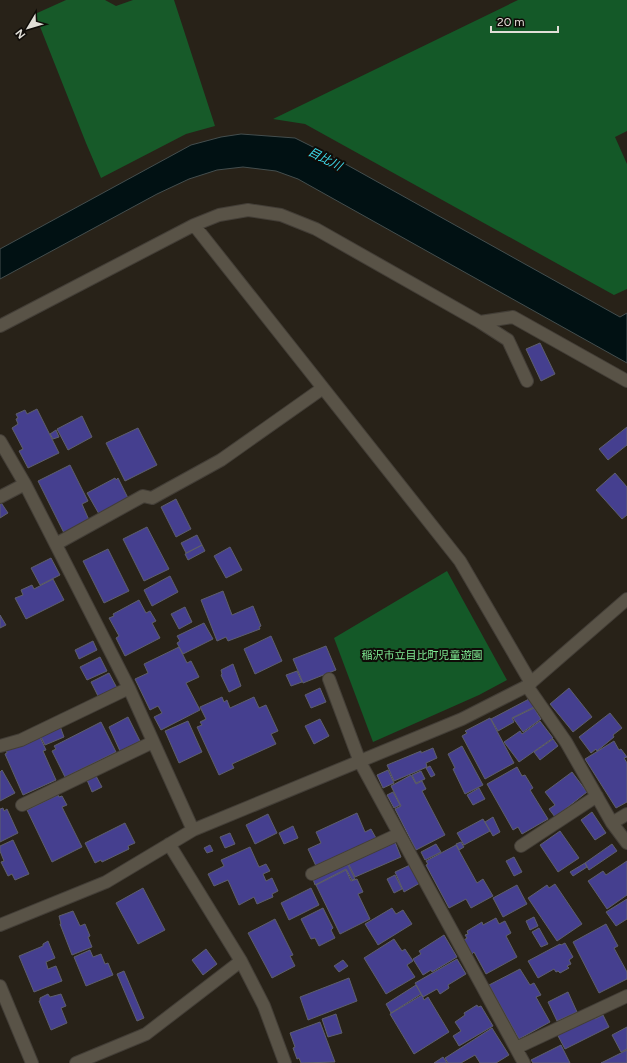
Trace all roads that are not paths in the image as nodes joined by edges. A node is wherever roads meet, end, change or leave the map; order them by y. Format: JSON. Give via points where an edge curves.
{"nodes":[{"id":1,"x":194,"y":225,"type":"junction"},
{"id":2,"x":480,"y":322,"type":"junction"},
{"id":3,"x":0,"y":326,"type":"edge"},
{"id":4,"x":527,"y":381,"type":"dead end"},
{"id":5,"x":627,"y":382,"type":"edge"},
{"id":6,"x":323,"y":388,"type":"junction"},
{"id":7,"x":0,"y":441,"type":"edge"},
{"id":8,"x":25,"y":484,"type":"junction"},
{"id":9,"x":0,"y":497,"type":"edge"},
{"id":10,"x":56,"y":544,"type":"junction"},
{"id":11,"x":627,"y":599,"type":"edge"},
{"id":12,"x":329,"y":679,"type":"dead end"},
{"id":13,"x":529,"y":685,"type":"junction"},
{"id":14,"x":129,"y":688,"type":"junction"},
{"id":15,"x":153,"y":742,"type":"junction"},
{"id":16,"x":0,"y":746,"type":"edge"},
{"id":17,"x":360,"y":762,"type":"junction"},
{"id":18,"x":597,"y":796,"type":"junction"},
{"id":19,"x":22,"y":805,"type":"dead end"},
{"id":20,"x":627,"y":814,"type":"edge"},
{"id":21,"x":612,"y":823,"type":"junction"},
{"id":22,"x":193,"y":830,"type":"junction"},
{"id":23,"x":399,"y":834,"type":"junction"},
{"id":24,"x":627,"y":843,"type":"edge"},
{"id":25,"x":169,"y":844,"type":"junction"},
{"id":26,"x":521,"y":846,"type":"dead end"},
{"id":27,"x":312,"y":874,"type":"dead end"},
{"id":28,"x":0,"y":925,"type":"edge"},
{"id":29,"x":242,"y":961,"type":"junction"},
{"id":30,"x":0,"y":986,"type":"edge"},
{"id":31,"x":627,"y":996,"type":"edge"},
{"id":32,"x":516,"y":1048,"type":"junction"},
{"id":33,"x":32,"y":1063,"type":"edge"},
{"id":34,"x":76,"y":1063,"type":"edge"},
{"id":35,"x":285,"y":1063,"type":"edge"},
{"id":36,"x":524,"y":1063,"type":"edge"}],
"edges":[{"from":1,"to":2,"type":"street","via":[[219,215],[248,210],[281,215],[316,229]]},
{"from":1,"to":3,"type":"street"},
{"from":1,"to":6,"type":"street"},
{"from":2,"to":4,"type":"street","via":[[508,340]]},
{"from":2,"to":5,"type":"street","via":[[513,317]]},
{"from":6,"to":10,"type":"street","via":[[221,460],[152,498],[143,496]]},
{"from":6,"to":13,"type":"street","via":[[460,561]]},
{"from":7,"to":8,"type":"street"},
{"from":8,"to":9,"type":"street"},
{"from":8,"to":10,"type":"street"},
{"from":10,"to":14,"type":"street"},
{"from":11,"to":13,"type":"street"},
{"from":12,"to":17,"type":"street"},
{"from":13,"to":17,"type":"street","via":[[462,719]]},
{"from":13,"to":18,"type":"street"},
{"from":14,"to":15,"type":"street"},
{"from":14,"to":16,"type":"street","via":[[21,740]]},
{"from":15,"to":19,"type":"street"},
{"from":15,"to":22,"type":"street"},
{"from":17,"to":22,"type":"street"},
{"from":17,"to":23,"type":"street"},
{"from":18,"to":21,"type":"street"},
{"from":18,"to":26,"type":"street"},
{"from":20,"to":21,"type":"street"},
{"from":21,"to":24,"type":"street"},
{"from":22,"to":25,"type":"street"},
{"from":23,"to":27,"type":"street"},
{"from":23,"to":32,"type":"street"},
{"from":25,"to":28,"type":"street","via":[[106,882]]},
{"from":25,"to":29,"type":"street"},
{"from":29,"to":34,"type":"street","via":[[146,1034]]},
{"from":29,"to":35,"type":"street","via":[[264,1006]]},
{"from":30,"to":33,"type":"street"},
{"from":31,"to":32,"type":"street"},
{"from":32,"to":36,"type":"street"}]}
